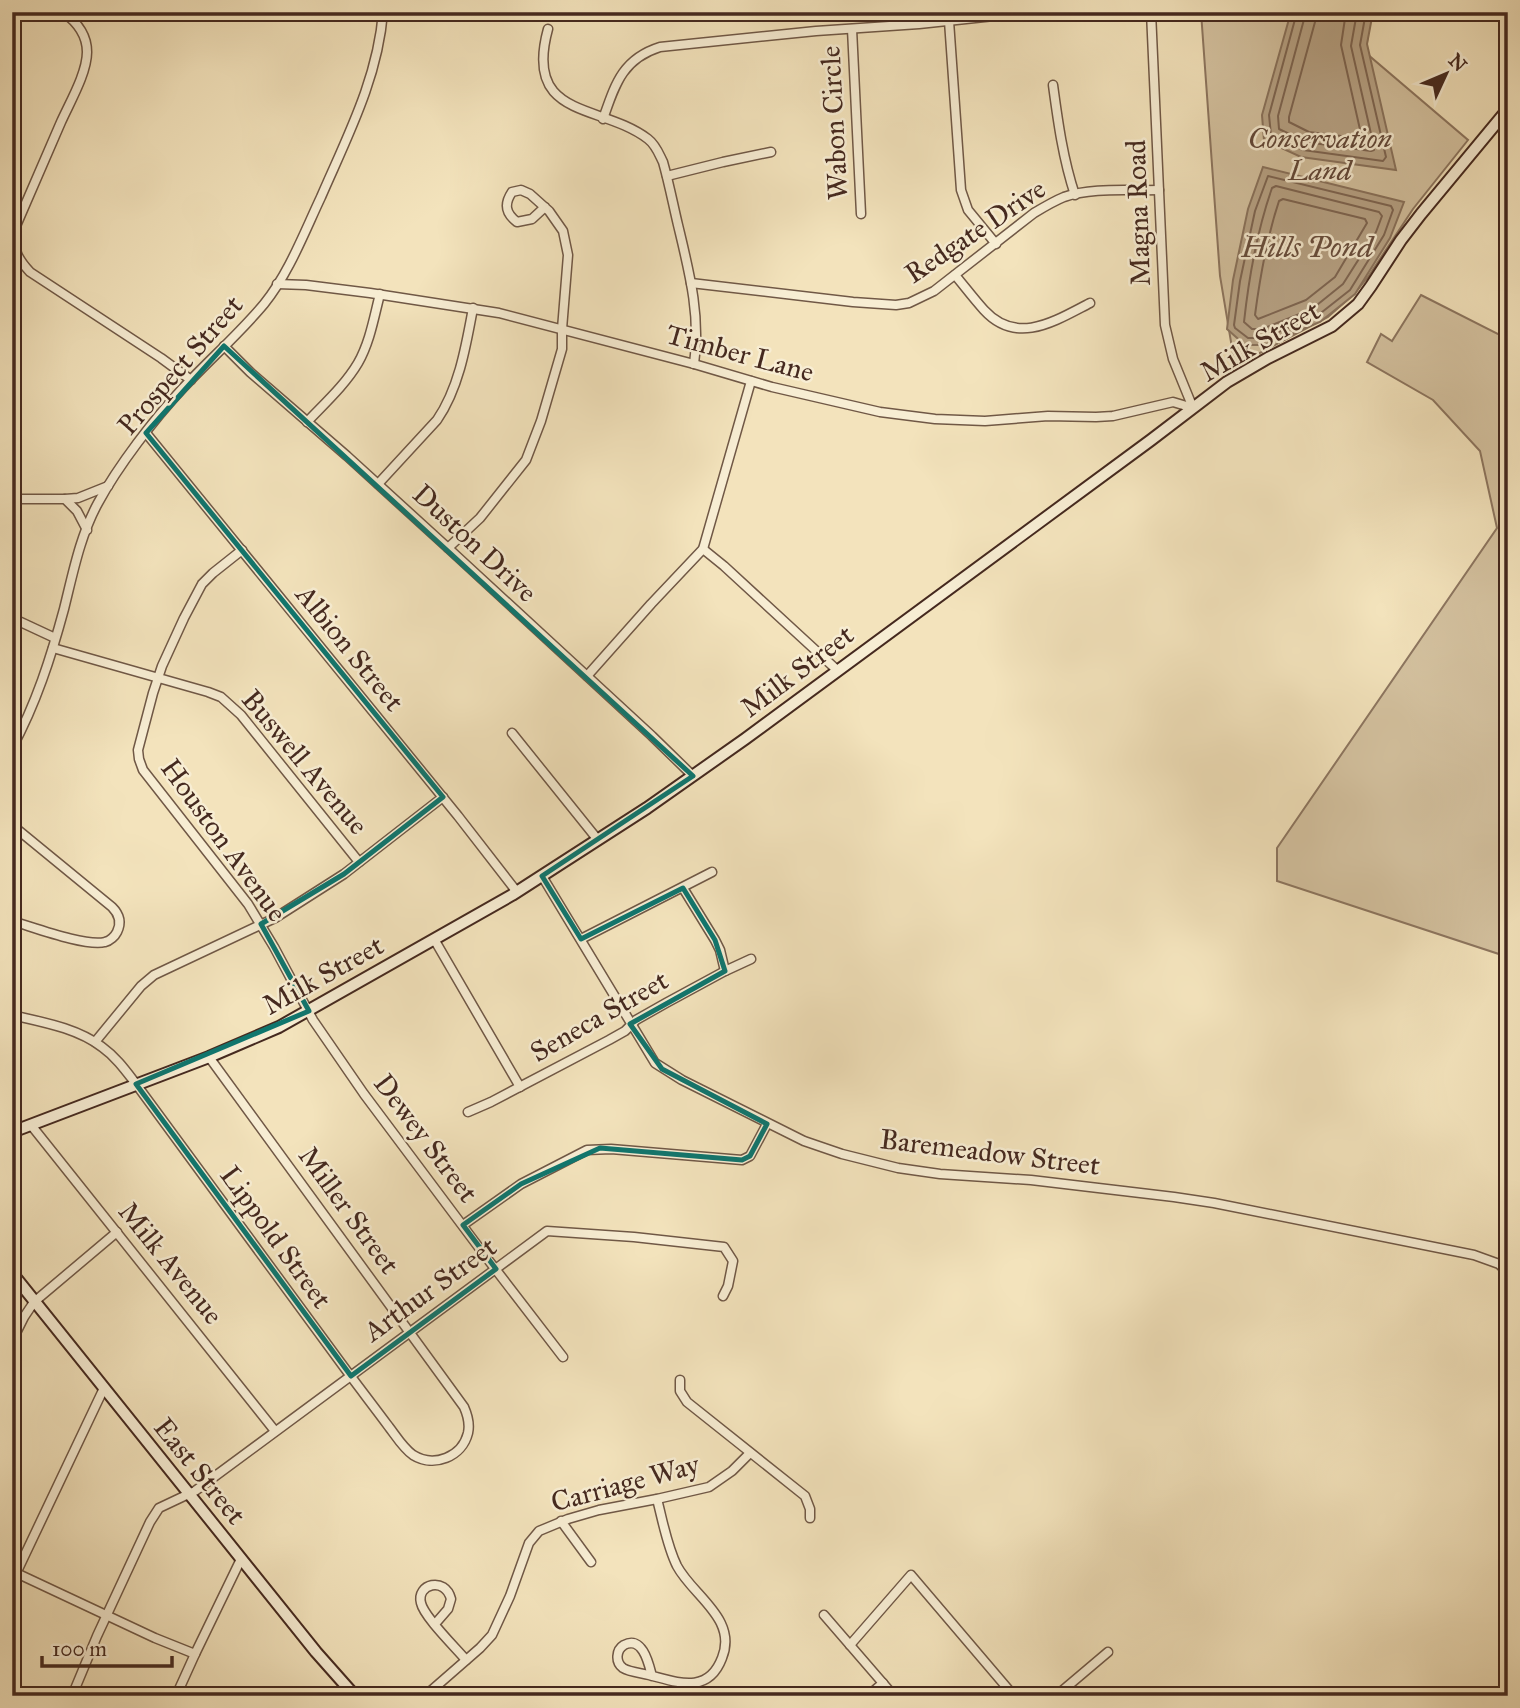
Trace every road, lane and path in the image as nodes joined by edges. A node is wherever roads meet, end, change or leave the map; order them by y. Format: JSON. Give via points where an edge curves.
{"nodes":[{"id":1,"x":63,"y":12,"type":"edge"},
{"id":2,"x":383,"y":12,"type":"edge"},
{"id":3,"x":1032,"y":12,"type":"edge"},
{"id":4,"x":1151,"y":12,"type":"edge"},
{"id":5,"x":949,"y":21,"type":"junction"},
{"id":6,"x":548,"y":29,"type":"dead end"},
{"id":7,"x":852,"y":29,"type":"junction"},
{"id":8,"x":1053,"y":85,"type":"dead end"},
{"id":9,"x":1508,"y":109,"type":"edge"},
{"id":10,"x":603,"y":119,"type":"junction"},
{"id":11,"x":771,"y":152,"type":"dead end"},
{"id":12,"x":667,"y":176,"type":"junction"},
{"id":13,"x":1159,"y":190,"type":"junction"},
{"id":14,"x":1075,"y":195,"type":"junction"},
{"id":15,"x":545,"y":207,"type":"junction"},
{"id":16,"x":861,"y":214,"type":"dead end"},
{"id":17,"x":996,"y":244,"type":"junction"},
{"id":18,"x":955,"y":275,"type":"junction"},
{"id":19,"x":691,"y":282,"type":"junction"},
{"id":20,"x":278,"y":284,"type":"junction"},
{"id":21,"x":380,"y":294,"type":"junction"},
{"id":22,"x":1090,"y":303,"type":"dead end"},
{"id":23,"x":473,"y":308,"type":"junction"},
{"id":24,"x":562,"y":329,"type":"junction"},
{"id":25,"x":224,"y":346,"type":"junction"},
{"id":26,"x":694,"y":364,"type":"junction"},
{"id":27,"x":191,"y":380,"type":"junction"},
{"id":28,"x":751,"y":381,"type":"junction"},
{"id":29,"x":1193,"y":408,"type":"junction"},
{"id":30,"x":307,"y":422,"type":"junction"},
{"id":31,"x":146,"y":433,"type":"junction"},
{"id":32,"x":378,"y":484,"type":"junction"},
{"id":33,"x":109,"y":486,"type":"junction"},
{"id":34,"x":12,"y":499,"type":"edge"},
{"id":35,"x":65,"y":499,"type":"junction"},
{"id":36,"x":87,"y":530,"type":"junction"},
{"id":37,"x":448,"y":548,"type":"junction"},
{"id":38,"x":703,"y":549,"type":"junction"},
{"id":39,"x":242,"y":550,"type":"junction"},
{"id":40,"x":12,"y":618,"type":"edge"},
{"id":41,"x":55,"y":638,"type":"junction"},
{"id":42,"x":53,"y":648,"type":"junction"},
{"id":43,"x":837,"y":670,"type":"junction"},
{"id":44,"x":587,"y":676,"type":"junction"},
{"id":45,"x":158,"y":678,"type":"junction"},
{"id":46,"x":16,"y":733,"type":"edge"},
{"id":47,"x":512,"y":733,"type":"dead end"},
{"id":48,"x":12,"y":748,"type":"edge"},
{"id":49,"x":693,"y":776,"type":"junction"},
{"id":50,"x":443,"y":797,"type":"junction"},
{"id":51,"x":12,"y":825,"type":"edge"},
{"id":52,"x":598,"y":840,"type":"junction"},
{"id":53,"x":359,"y":862,"type":"junction"},
{"id":54,"x":712,"y":872,"type":"dead end"},
{"id":55,"x":542,"y":876,"type":"junction"},
{"id":56,"x":683,"y":888,"type":"junction"},
{"id":57,"x":517,"y":892,"type":"junction"},
{"id":58,"x":12,"y":921,"type":"edge"},
{"id":59,"x":261,"y":924,"type":"junction"},
{"id":60,"x":434,"y":939,"type":"junction"},
{"id":61,"x":582,"y":939,"type":"junction"},
{"id":62,"x":751,"y":959,"type":"dead end"},
{"id":63,"x":725,"y":971,"type":"junction"},
{"id":64,"x":309,"y":1011,"type":"junction"},
{"id":65,"x":12,"y":1015,"type":"edge"},
{"id":66,"x":631,"y":1025,"type":"junction"},
{"id":67,"x":95,"y":1042,"type":"junction"},
{"id":68,"x":209,"y":1057,"type":"junction"},
{"id":69,"x":136,"y":1084,"type":"junction"},
{"id":70,"x":520,"y":1087,"type":"junction"},
{"id":71,"x":468,"y":1112,"type":"dead end"},
{"id":72,"x":767,"y":1124,"type":"junction"},
{"id":73,"x":31,"y":1125,"type":"junction"},
{"id":74,"x":12,"y":1132,"type":"edge"},
{"id":75,"x":463,"y":1225,"type":"junction"},
{"id":76,"x":117,"y":1233,"type":"junction"},
{"id":77,"x":496,"y":1269,"type":"junction"},
{"id":78,"x":12,"y":1273,"type":"edge"},
{"id":79,"x":1508,"y":1273,"type":"edge"},
{"id":80,"x":723,"y":1296,"type":"dead end"},
{"id":81,"x":35,"y":1301,"type":"junction"},
{"id":82,"x":410,"y":1332,"type":"junction"},
{"id":83,"x":12,"y":1341,"type":"edge"},
{"id":84,"x":563,"y":1356,"type":"dead end"},
{"id":85,"x":351,"y":1376,"type":"junction"},
{"id":86,"x":680,"y":1380,"type":"dead end"},
{"id":87,"x":104,"y":1388,"type":"junction"},
{"id":88,"x":452,"y":1390,"type":"joint"},
{"id":89,"x":275,"y":1430,"type":"junction"},
{"id":90,"x":750,"y":1453,"type":"junction"},
{"id":91,"x":189,"y":1494,"type":"junction"},
{"id":92,"x":657,"y":1500,"type":"junction"},
{"id":93,"x":810,"y":1518,"type":"dead end"},
{"id":94,"x":561,"y":1521,"type":"junction"},
{"id":95,"x":241,"y":1559,"type":"junction"},
{"id":96,"x":591,"y":1562,"type":"dead end"},
{"id":97,"x":14,"y":1572,"type":"edge"},
{"id":98,"x":12,"y":1582,"type":"edge"},
{"id":99,"x":107,"y":1615,"type":"junction"},
{"id":100,"x":824,"y":1615,"type":"dead end"},
{"id":101,"x":435,"y":1625,"type":"junction"},
{"id":102,"x":850,"y":1645,"type":"junction"},
{"id":103,"x":1108,"y":1652,"type":"dead end"},
{"id":104,"x":195,"y":1654,"type":"junction"},
{"id":105,"x":466,"y":1660,"type":"junction"},
{"id":106,"x":652,"y":1676,"type":"junction"},
{"id":107,"x":883,"y":1683,"type":"junction"},
{"id":108,"x":72,"y":1696,"type":"edge"},
{"id":109,"x":176,"y":1696,"type":"edge"},
{"id":110,"x":355,"y":1696,"type":"edge"},
{"id":111,"x":425,"y":1696,"type":"edge"},
{"id":112,"x":868,"y":1696,"type":"edge"},
{"id":113,"x":894,"y":1696,"type":"edge"},
{"id":114,"x":1014,"y":1696,"type":"edge"},
{"id":115,"x":1056,"y":1696,"type":"edge"},
{"id":116,"x":1240,"y":1696,"type":"edge"},
{"id":117,"x":1255,"y":1696,"type":"edge"}],
"edges":[{"from":1,"to":27,"type":"street","via":[[82,30],[87,55],[16,226],[15,252],[30,272]]},
{"from":2,"to":20,"type":"street","name":"Prospect Street","via":[[376,58],[359,111]]},
{"from":3,"to":5,"type":"street"},
{"from":4,"to":13,"type":"street","name":"Magna Road"},
{"from":5,"to":7,"type":"street"},
{"from":5,"to":17,"type":"street","via":[[961,190],[968,210]]},
{"from":6,"to":10,"type":"street","via":[[543,57],[549,84],[571,106]]},
{"from":7,"to":10,"type":"street","via":[[651,50],[630,62],[622,73]]},
{"from":7,"to":16,"type":"street","name":"Wabon Circle"},
{"from":8,"to":14,"type":"street"},
{"from":9,"to":29,"type":"street","name":"Milk Street","via":[[1421,214],[1353,309],[1332,326],[1227,382]]},
{"from":10,"to":12,"type":"street","via":[[649,140]]},
{"from":11,"to":12,"type":"street"},
{"from":12,"to":19,"type":"street"},
{"from":13,"to":14,"type":"street","name":"Redgate Drive"},
{"from":13,"to":29,"type":"street","name":"Magna Road","via":[[1167,333]]},
{"from":14,"to":17,"type":"street","name":"Redgate Drive","via":[[1034,213]]},
{"from":15,"to":15,"type":"street","via":[[522,190],[512,192],[506,209],[510,217],[524,222]]},
{"from":15,"to":24,"type":"street","via":[[563,231],[568,255]]},
{"from":17,"to":18,"type":"street","name":"Redgate Drive"},
{"from":18,"to":19,"type":"street","name":"Redgate Drive","via":[[920,299],[895,305]]},
{"from":18,"to":22,"type":"street","via":[[985,312],[1010,328],[1053,322]]},
{"from":19,"to":26,"type":"street","via":[[696,313]]},
{"from":20,"to":21,"type":"street","name":"Timber Lane"},
{"from":20,"to":25,"type":"street","name":"Prospect Street"},
{"from":21,"to":23,"type":"street","name":"Timber Lane"},
{"from":21,"to":30,"type":"street","via":[[358,362]]},
{"from":23,"to":24,"type":"street","name":"Timber Lane"},
{"from":23,"to":32,"type":"street","via":[[445,409]]},
{"from":24,"to":26,"type":"street","name":"Timber Lane"},
{"from":24,"to":37,"type":"street","via":[[562,349],[526,460]]},
{"from":25,"to":27,"type":"street","name":"Prospect Street"},
{"from":25,"to":30,"type":"street","name":"Duston Drive"},
{"from":26,"to":28,"type":"street","name":"Timber Lane"},
{"from":27,"to":31,"type":"street","name":"Prospect Street"},
{"from":28,"to":29,"type":"street","name":"Timber Lane","via":[[880,412],[935,419],[1114,416],[1173,402]]},
{"from":28,"to":38,"type":"street"},
{"from":29,"to":43,"type":"street","name":"Milk Street"},
{"from":30,"to":32,"type":"street","name":"Duston Drive"},
{"from":31,"to":33,"type":"street","name":"Prospect Street"},
{"from":31,"to":39,"type":"street","name":"Albion Street"},
{"from":32,"to":37,"type":"street","name":"Duston Drive"},
{"from":33,"to":35,"type":"street"},
{"from":33,"to":36,"type":"street","name":"Prospect Street"},
{"from":34,"to":35,"type":"street"},
{"from":35,"to":36,"type":"street"},
{"from":36,"to":41,"type":"street","name":"Prospect Street"},
{"from":37,"to":44,"type":"street","name":"Duston Drive"},
{"from":38,"to":43,"type":"street"},
{"from":38,"to":44,"type":"street"},
{"from":39,"to":45,"type":"street","name":"Houston Avenue","via":[[202,584]]},
{"from":39,"to":50,"type":"street","name":"Albion Street"},
{"from":40,"to":41,"type":"street"},
{"from":41,"to":42,"type":"street","name":"Prospect Street"},
{"from":42,"to":45,"type":"street","name":"Buswell Avenue"},
{"from":42,"to":46,"type":"street","name":"Prospect Street","via":[[38,693]]},
{"from":43,"to":49,"type":"street","name":"Milk Street"},
{"from":44,"to":49,"type":"street","name":"Duston Drive"},
{"from":45,"to":53,"type":"street","name":"Buswell Avenue","via":[[208,692],[232,706]]},
{"from":45,"to":59,"type":"street","name":"Houston Avenue","via":[[138,750],[143,770]]},
{"from":46,"to":48,"type":"street","name":"Prospect Street"},
{"from":47,"to":52,"type":"street"},
{"from":49,"to":52,"type":"street","name":"Milk Street"},
{"from":50,"to":53,"type":"street"},
{"from":50,"to":57,"type":"street","name":"Albion Street"},
{"from":51,"to":58,"type":"street","via":[[112,907],[120,924],[113,937],[96,942]]},
{"from":52,"to":55,"type":"street","name":"Milk Street"},
{"from":53,"to":59,"type":"street"},
{"from":54,"to":56,"type":"street"},
{"from":55,"to":57,"type":"street","name":"Milk Street"},
{"from":55,"to":61,"type":"street","name":"Baremeadow Street"},
{"from":56,"to":61,"type":"street"},
{"from":56,"to":63,"type":"street","via":[[715,940]]},
{"from":57,"to":60,"type":"street","name":"Milk Street"},
{"from":59,"to":64,"type":"street","name":"Houston Avenue"},
{"from":59,"to":67,"type":"street","via":[[154,975]]},
{"from":60,"to":64,"type":"street","name":"Milk Street"},
{"from":60,"to":70,"type":"street"},
{"from":61,"to":66,"type":"street","name":"Baremeadow Street"},
{"from":62,"to":63,"type":"street","name":"Seneca Street"},
{"from":63,"to":66,"type":"street","name":"Seneca Street"},
{"from":64,"to":68,"type":"street","name":"Milk Street"},
{"from":64,"to":75,"type":"street","name":"Dewey Street","via":[[364,1094]]},
{"from":65,"to":67,"type":"street"},
{"from":66,"to":70,"type":"street","name":"Seneca Street"},
{"from":66,"to":72,"type":"street","name":"Baremeadow Street","via":[[662,1069]]},
{"from":67,"to":69,"type":"street","name":"Lippold Street"},
{"from":68,"to":69,"type":"street","name":"Milk Street"},
{"from":68,"to":82,"type":"street","name":"Miller Street"},
{"from":69,"to":73,"type":"street","name":"Milk Street"},
{"from":69,"to":85,"type":"street","name":"Lippold Street"},
{"from":70,"to":71,"type":"street","name":"Seneca Street"},
{"from":72,"to":75,"type":"street","via":[[750,1156],[742,1160],[587,1150],[521,1184]]},
{"from":72,"to":79,"type":"street","name":"Baremeadow Street","via":[[804,1142],[898,1168],[1214,1203],[1474,1255],[1499,1264]]},
{"from":73,"to":74,"type":"street","name":"Milk Street"},
{"from":73,"to":76,"type":"street","name":"Milk Avenue"},
{"from":75,"to":77,"type":"street","name":"Dewey Street"},
{"from":76,"to":81,"type":"street"},
{"from":76,"to":89,"type":"street","name":"Milk Avenue"},
{"from":77,"to":80,"type":"street","name":"Arthur Street","via":[[547,1231],[715,1245],[724,1247],[733,1261]]},
{"from":77,"to":82,"type":"street","name":"Arthur Street"},
{"from":77,"to":84,"type":"street","name":"Dewey Street"},
{"from":78,"to":81,"type":"street","name":"East Street"},
{"from":81,"to":83,"type":"street"},
{"from":81,"to":87,"type":"street","name":"East Street"},
{"from":82,"to":85,"type":"street","name":"Arthur Street"},
{"from":82,"to":88,"type":"street","name":"Miller Street"},
{"from":85,"to":88,"type":"street","name":"Lippold Street","via":[[406,1449],[426,1460],[438,1461],[453,1454],[467,1436],[467,1413]]},
{"from":85,"to":89,"type":"street","name":"Arthur Street"},
{"from":86,"to":90,"type":"street","via":[[687,1402]]},
{"from":87,"to":91,"type":"street","name":"East Street"},
{"from":87,"to":97,"type":"street"},
{"from":89,"to":91,"type":"street","name":"Arthur Street"},
{"from":90,"to":92,"type":"street","name":"Carriage Way","via":[[709,1487]]},
{"from":90,"to":93,"type":"street","via":[[805,1496]]},
{"from":91,"to":95,"type":"street","name":"East Street"},
{"from":91,"to":99,"type":"street","name":"Arthur Street","via":[[159,1508]]},
{"from":92,"to":94,"type":"street","name":"Carriage Way"},
{"from":92,"to":106,"type":"street","via":[[678,1568],[720,1620],[726,1642],[720,1664],[705,1680],[684,1684]]},
{"from":94,"to":96,"type":"street"},
{"from":94,"to":105,"type":"street","name":"Carriage Way","via":[[533,1536],[492,1635]]},
{"from":95,"to":104,"type":"street"},
{"from":95,"to":110,"type":"street","name":"East Street"},
{"from":97,"to":98,"type":"street"},
{"from":97,"to":99,"type":"street"},
{"from":99,"to":104,"type":"street"},
{"from":99,"to":108,"type":"street","name":"Arthur Street"},
{"from":100,"to":102,"type":"street"},
{"from":101,"to":101,"type":"street","via":[[421,1598],[428,1587],[438,1585],[447,1589],[451,1599]]},
{"from":101,"to":105,"type":"street"},
{"from":102,"to":107,"type":"street"},
{"from":102,"to":114,"type":"street","via":[[911,1575]]},
{"from":103,"to":115,"type":"street"},
{"from":104,"to":109,"type":"street"},
{"from":105,"to":111,"type":"street","name":"Carriage Way"},
{"from":106,"to":106,"type":"street","via":[[640,1647],[633,1643],[621,1647],[617,1659],[621,1667]]},
{"from":107,"to":112,"type":"street"},
{"from":107,"to":113,"type":"street"},
{"from":116,"to":117,"type":"street"}]}
